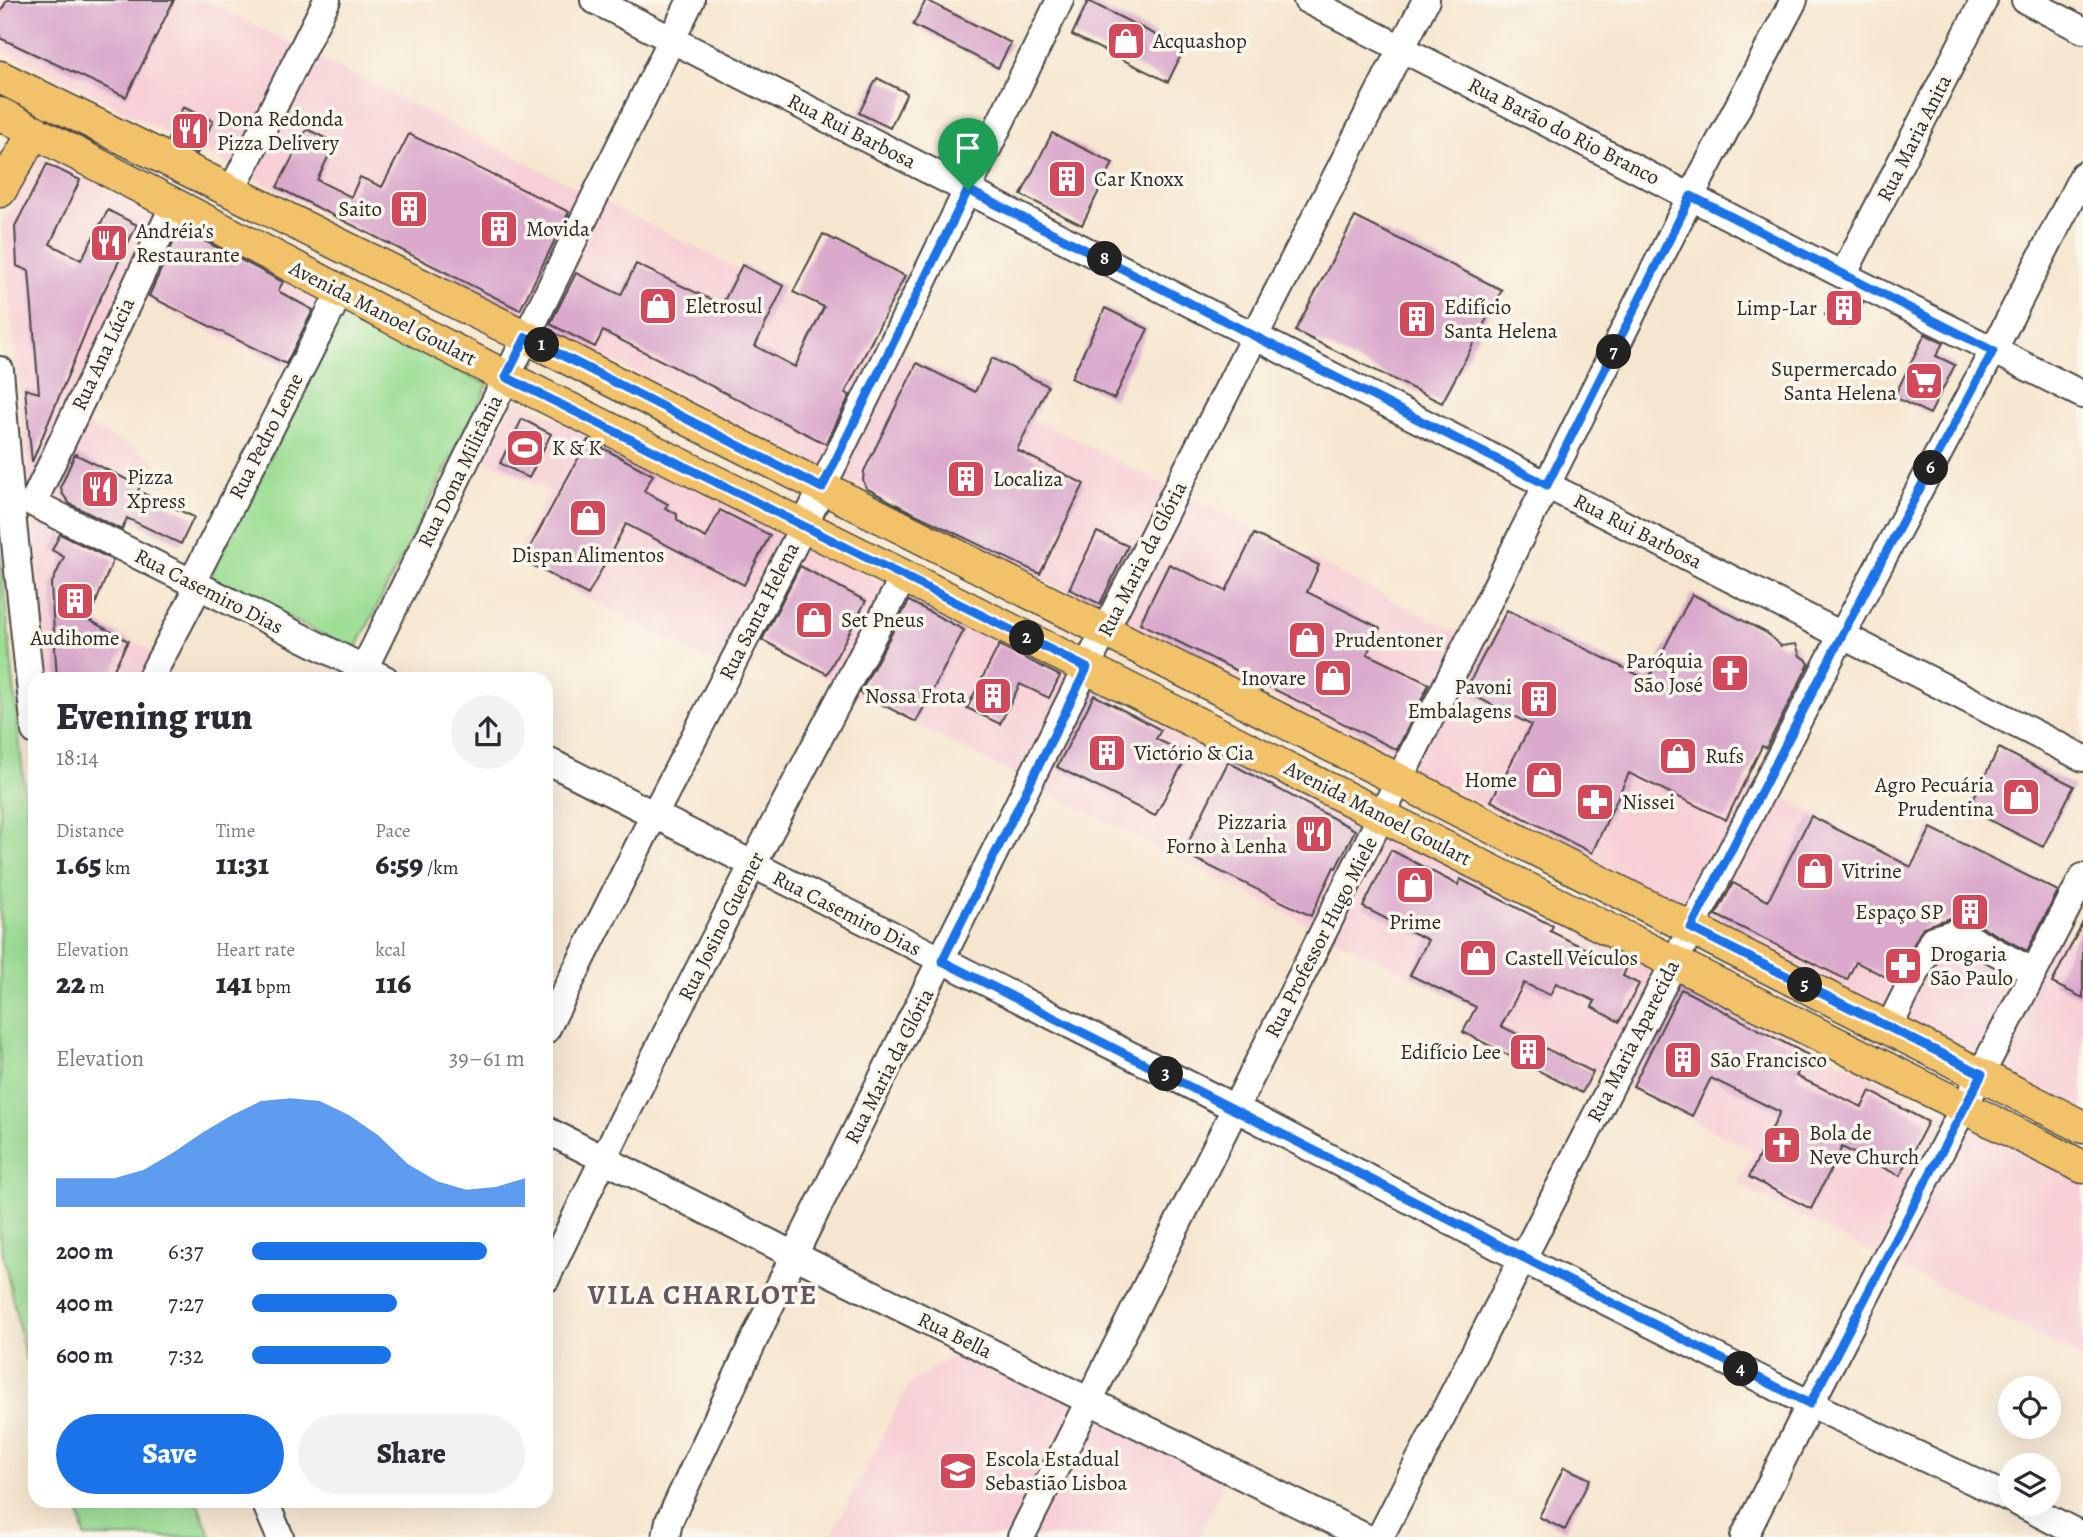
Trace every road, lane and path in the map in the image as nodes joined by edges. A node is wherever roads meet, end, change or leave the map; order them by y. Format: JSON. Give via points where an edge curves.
{"nodes":[{"id":1,"x":327,"y":0,"type":"edge"},
{"id":2,"x":594,"y":0,"type":"edge"},
{"id":3,"x":691,"y":0,"type":"edge"},
{"id":4,"x":1060,"y":0,"type":"edge"},
{"id":5,"x":1307,"y":0,"type":"edge"},
{"id":6,"x":1426,"y":0,"type":"edge"},
{"id":7,"x":1794,"y":0,"type":"edge"},
{"id":8,"x":1984,"y":0,"type":"edge"},
{"id":9,"x":2025,"y":0,"type":"edge"},
{"id":10,"x":2083,"y":30,"type":"edge"},
{"id":11,"x":671,"y":39,"type":"junction"},
{"id":12,"x":1402,"y":48,"type":"junction"},
{"id":13,"x":0,"y":77,"type":"edge"},
{"id":14,"x":0,"y":114,"type":"edge"},
{"id":15,"x":35,"y":131,"type":"junction"},
{"id":16,"x":2083,"y":175,"type":"edge"},
{"id":17,"x":968,"y":190,"type":"junction"},
{"id":18,"x":0,"y":191,"type":"edge"},
{"id":19,"x":231,"y":192,"type":"junction"},
{"id":20,"x":1691,"y":196,"type":"junction"},
{"id":21,"x":174,"y":205,"type":"junction"},
{"id":22,"x":1843,"y":275,"type":"junction"},
{"id":23,"x":341,"y":290,"type":"junction"},
{"id":24,"x":526,"y":337,"type":"junction"},
{"id":25,"x":1256,"y":337,"type":"junction"},
{"id":26,"x":1993,"y":351,"type":"junction"},
{"id":27,"x":0,"y":370,"type":"edge"},
{"id":28,"x":506,"y":377,"type":"junction"},
{"id":29,"x":2083,"y":396,"type":"edge"},
{"id":30,"x":1547,"y":485,"type":"junction"},
{"id":31,"x":822,"y":488,"type":"junction"},
{"id":32,"x":22,"y":503,"type":"junction"},
{"id":33,"x":804,"y":526,"type":"junction"},
{"id":34,"x":904,"y":576,"type":"junction"},
{"id":35,"x":195,"y":584,"type":"junction"},
{"id":36,"x":1104,"y":632,"type":"junction"},
{"id":37,"x":1842,"y":635,"type":"junction"},
{"id":38,"x":1087,"y":668,"type":"junction"},
{"id":39,"x":32,"y":672,"type":"edge"},
{"id":40,"x":153,"y":672,"type":"edge"},
{"id":41,"x":361,"y":672,"type":"edge"},
{"id":42,"x":371,"y":672,"type":"edge"},
{"id":43,"x":2083,"y":758,"type":"edge"},
{"id":44,"x":553,"y":764,"type":"edge"},
{"id":45,"x":1399,"y":780,"type":"junction"},
{"id":46,"x":654,"y":815,"type":"junction"},
{"id":47,"x":1382,"y":815,"type":"junction"},
{"id":48,"x":752,"y":865,"type":"junction"},
{"id":49,"x":2083,"y":877,"type":"edge"},
{"id":50,"x":1691,"y":928,"type":"junction"},
{"id":51,"x":942,"y":961,"type":"junction"},
{"id":52,"x":1673,"y":961,"type":"junction"},
{"id":53,"x":2034,"y":972,"type":"junction"},
{"id":54,"x":553,"y":1016,"type":"edge"},
{"id":55,"x":1889,"y":1027,"type":"junction"},
{"id":56,"x":1982,"y":1074,"type":"junction"},
{"id":57,"x":1965,"y":1107,"type":"junction"},
{"id":58,"x":1235,"y":1108,"type":"junction"},
{"id":59,"x":2083,"y":1127,"type":"edge"},
{"id":60,"x":553,"y":1133,"type":"edge"},
{"id":61,"x":603,"y":1158,"type":"junction"},
{"id":62,"x":2083,"y":1167,"type":"edge"},
{"id":63,"x":794,"y":1255,"type":"junction"},
{"id":64,"x":1522,"y":1259,"type":"junction"},
{"id":65,"x":553,"y":1264,"type":"edge"},
{"id":66,"x":1089,"y":1401,"type":"junction"},
{"id":67,"x":1810,"y":1404,"type":"junction"},
{"id":68,"x":1998,"y":1493,"type":"edge"},
{"id":69,"x":268,"y":1508,"type":"edge"},
{"id":70,"x":2045,"y":1516,"type":"edge"},
{"id":71,"x":2083,"y":1536,"type":"edge"},
{"id":72,"x":280,"y":1537,"type":"edge"},
{"id":73,"x":666,"y":1537,"type":"edge"},
{"id":74,"x":1021,"y":1537,"type":"edge"},
{"id":75,"x":1366,"y":1537,"type":"edge"},
{"id":76,"x":1380,"y":1537,"type":"edge"},
{"id":77,"x":1744,"y":1537,"type":"edge"}],
"edges":[{"from":1,"to":19,"type":"street"},
{"from":2,"to":11,"type":"street","name":"Rua Rui Barbosa"},
{"from":3,"to":11,"type":"street","name":"Rua Dona Militânia"},
{"from":4,"to":17,"type":"street","name":"Rua Santa Helena"},
{"from":5,"to":12,"type":"street","name":"Rua Barão do Rio Branco"},
{"from":6,"to":12,"type":"street","name":"Rua Maria da Glória"},
{"from":7,"to":20,"type":"street","name":"Rua Professor Hugo Miele"},
{"from":8,"to":22,"type":"street","name":"Rua Maria Anita"},
{"from":9,"to":10,"type":"street"},
{"from":11,"to":17,"type":"street","name":"Rua Rui Barbosa"},
{"from":11,"to":24,"type":"street","name":"Rua Dona Militânia"},
{"from":12,"to":20,"type":"street","name":"Rua Barão do Rio Branco"},
{"from":12,"to":25,"type":"street","name":"Rua Maria da Glória"},
{"from":13,"to":19,"type":"main road","name":"Avenida Manoel Goulart"},
{"from":14,"to":15,"type":"main road","name":"Avenida Manoel Goulart"},
{"from":15,"to":18,"type":"main road"},
{"from":15,"to":21,"type":"main road","name":"Avenida Manoel Goulart"},
{"from":16,"to":26,"type":"street","name":"Rua Maria Aparecida"},
{"from":17,"to":25,"type":"street","name":"Rua Rui Barbosa"},
{"from":17,"to":31,"type":"street","name":"Rua Santa Helena"},
{"from":19,"to":24,"type":"main road","name":"Avenida Manoel Goulart"},
{"from":20,"to":22,"type":"street","name":"Rua Barão do Rio Branco"},
{"from":20,"to":30,"type":"street","name":"Rua Professor Hugo Miele"},
{"from":21,"to":23,"type":"main road","name":"Avenida Manoel Goulart"},
{"from":21,"to":32,"type":"street","name":"Rua Ana Lúcia"},
{"from":22,"to":26,"type":"street","name":"Rua Barão do Rio Branco"},
{"from":23,"to":28,"type":"main road","name":"Avenida Manoel Goulart"},
{"from":23,"to":35,"type":"street","name":"Rua Pedro Leme"},
{"from":24,"to":28,"type":"street","name":"Rua Dona Militânia"},
{"from":24,"to":31,"type":"main road","name":"Avenida Manoel Goulart"},
{"from":25,"to":30,"type":"street","name":"Rua Rui Barbosa"},
{"from":25,"to":36,"type":"street","name":"Rua Maria da Glória"},
{"from":26,"to":29,"type":"street","name":"Rua Barão do Rio Branco"},
{"from":26,"to":37,"type":"street","name":"Rua Maria Aparecida"},
{"from":27,"to":32,"type":"street"},
{"from":28,"to":33,"type":"main road","name":"Avenida Manoel Goulart"},
{"from":28,"to":42,"type":"street","name":"Rua Dona Militânia"},
{"from":30,"to":37,"type":"street","name":"Rua Rui Barbosa"},
{"from":30,"to":45,"type":"street","name":"Rua Professor Hugo Miele"},
{"from":31,"to":33,"type":"street","name":"Rua Santa Helena"},
{"from":31,"to":36,"type":"main road","name":"Avenida Manoel Goulart"},
{"from":32,"to":35,"type":"street","name":"Rua Casemiro Dias"},
{"from":32,"to":39,"type":"street"},
{"from":33,"to":34,"type":"main road","name":"Avenida Manoel Goulart"},
{"from":33,"to":46,"type":"street","name":"Rua Santa Helena"},
{"from":34,"to":38,"type":"main road","name":"Avenida Manoel Goulart"},
{"from":34,"to":48,"type":"street","name":"Rua Josino Guemer"},
{"from":35,"to":40,"type":"street","name":"Rua Pedro Leme"},
{"from":35,"to":41,"type":"street","name":"Rua Casemiro Dias"},
{"from":36,"to":38,"type":"street","name":"Rua Maria da Glória"},
{"from":36,"to":45,"type":"main road","name":"Avenida Manoel Goulart"},
{"from":37,"to":43,"type":"street","name":"Rua Rui Barbosa"},
{"from":37,"to":50,"type":"street","name":"Rua Maria Aparecida"},
{"from":38,"to":47,"type":"main road","name":"Avenida Manoel Goulart"},
{"from":38,"to":51,"type":"street","name":"Rua Maria da Glória"},
{"from":44,"to":46,"type":"street","name":"Rua Casemiro Dias"},
{"from":45,"to":47,"type":"street","name":"Rua Professor Hugo Miele"},
{"from":45,"to":50,"type":"main road","name":"Avenida Manoel Goulart"},
{"from":46,"to":48,"type":"street","name":"Rua Casemiro Dias"},
{"from":46,"to":54,"type":"street","name":"Rua Santa Helena"},
{"from":47,"to":52,"type":"main road","name":"Avenida Manoel Goulart"},
{"from":47,"to":58,"type":"street","name":"Rua Professor Hugo Miele"},
{"from":48,"to":51,"type":"street","name":"Rua Casemiro Dias"},
{"from":48,"to":61,"type":"street","name":"Rua Josino Guemer"},
{"from":49,"to":53,"type":"street"},
{"from":50,"to":52,"type":"street","name":"Rua Maria Aparecida"},
{"from":50,"to":55,"type":"main road","name":"Avenida Manoel Goulart"},
{"from":51,"to":58,"type":"street","name":"Rua Casemiro Dias"},
{"from":51,"to":63,"type":"street","name":"Rua Maria da Glória"},
{"from":52,"to":57,"type":"main road","name":"Avenida Manoel Goulart"},
{"from":52,"to":64,"type":"street","name":"Rua Maria Aparecida"},
{"from":53,"to":55,"type":"street","via":[[1958,933],[1933,939]]},
{"from":53,"to":56,"type":"street"},
{"from":55,"to":56,"type":"main road","name":"Avenida Manoel Goulart"},
{"from":56,"to":57,"type":"street"},
{"from":56,"to":59,"type":"main road","name":"Avenida Manoel Goulart"},
{"from":57,"to":62,"type":"main road","name":"Avenida Manoel Goulart"},
{"from":57,"to":67,"type":"street"},
{"from":58,"to":64,"type":"street","name":"Rua Casemiro Dias"},
{"from":58,"to":66,"type":"street","name":"Rua Professor Hugo Miele"},
{"from":60,"to":61,"type":"street","name":"Rua Bella"},
{"from":61,"to":63,"type":"street","name":"Rua Bella"},
{"from":61,"to":65,"type":"street","name":"Rua Josino Guemer"},
{"from":63,"to":66,"type":"street","name":"Rua Bella"},
{"from":63,"to":73,"type":"street","name":"Rua Maria da Glória","via":[[668,1521]]},
{"from":64,"to":67,"type":"street","name":"Rua Casemiro Dias"},
{"from":64,"to":76,"type":"street","name":"Rua Maria Aparecida"},
{"from":66,"to":74,"type":"street","name":"Rua Professor Hugo Miele"},
{"from":66,"to":75,"type":"street","name":"Rua Bella"},
{"from":67,"to":68,"type":"street","name":"Rua Casemiro Dias"},
{"from":67,"to":77,"type":"street"},
{"from":69,"to":72,"type":"street"},
{"from":70,"to":71,"type":"street"}]}
